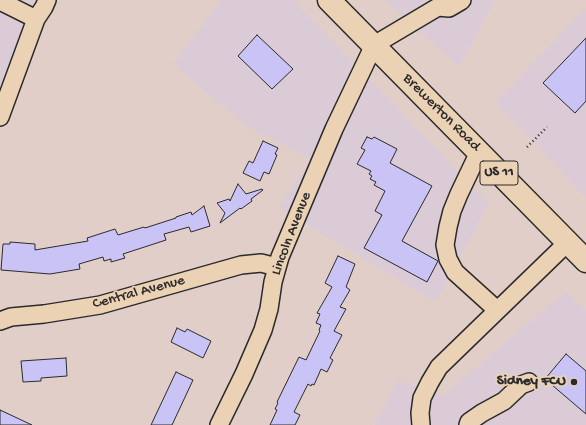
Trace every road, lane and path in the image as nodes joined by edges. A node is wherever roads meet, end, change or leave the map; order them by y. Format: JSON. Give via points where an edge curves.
{"nodes":[{"id":1,"x":48,"y":0,"type":"edge"},
{"id":2,"x":329,"y":0,"type":"edge"},
{"id":3,"x":462,"y":0,"type":"edge"},
{"id":4,"x":1,"y":3,"type":"edge"},
{"id":5,"x":36,"y":19,"type":"junction"},
{"id":6,"x":374,"y":45,"type":"junction"},
{"id":7,"x":0,"y":117,"type":"edge"},
{"id":8,"x":547,"y":127,"type":"dead end"},
{"id":9,"x":527,"y":147,"type":"dead end"},
{"id":10,"x":479,"y":152,"type":"junction"},
{"id":11,"x":568,"y":242,"type":"junction"},
{"id":12,"x":586,"y":261,"type":"edge"},
{"id":13,"x":277,"y":267,"type":"junction"},
{"id":14,"x":497,"y":310,"type":"junction"},
{"id":15,"x":0,"y":321,"type":"edge"},
{"id":16,"x":528,"y":382,"type":"dead end"},
{"id":17,"x":492,"y":407,"type":"junction"},
{"id":18,"x":219,"y":425,"type":"edge"},
{"id":19,"x":421,"y":425,"type":"edge"},
{"id":20,"x":468,"y":425,"type":"edge"},
{"id":21,"x":482,"y":425,"type":"edge"}],
"edges":[{"from":1,"to":5,"type":"street"},
{"from":2,"to":6,"type":"main road","name":"Brewerton Road","number":"US 11"},
{"from":3,"to":6,"type":"street","via":[[449,8],[438,7]]},
{"from":4,"to":5,"type":"street"},
{"from":5,"to":7,"type":"street"},
{"from":6,"to":10,"type":"main road","name":"Brewerton Road","number":"US 11"},
{"from":6,"to":13,"type":"street","name":"Lincoln Avenue","via":[[331,136]]},
{"from":8,"to":9,"type":"path"},
{"from":10,"to":11,"type":"main road","name":"Brewerton Road","number":"US 11"},
{"from":10,"to":14,"type":"street","via":[[452,211],[445,245],[448,259],[455,272]]},
{"from":11,"to":12,"type":"main road","name":"Brewerton Road","number":"US 11"},
{"from":11,"to":14,"type":"street"},
{"from":13,"to":15,"type":"street","name":"Central Avenue","via":[[261,263],[241,265],[100,305],[11,317]]},
{"from":13,"to":18,"type":"street","name":"Lincoln Avenue","via":[[263,330]]},
{"from":14,"to":19,"type":"street","via":[[439,367],[422,398]]},
{"from":16,"to":17,"type":"street"},
{"from":17,"to":20,"type":"street"},
{"from":17,"to":21,"type":"street","via":[[483,419]]}]}
